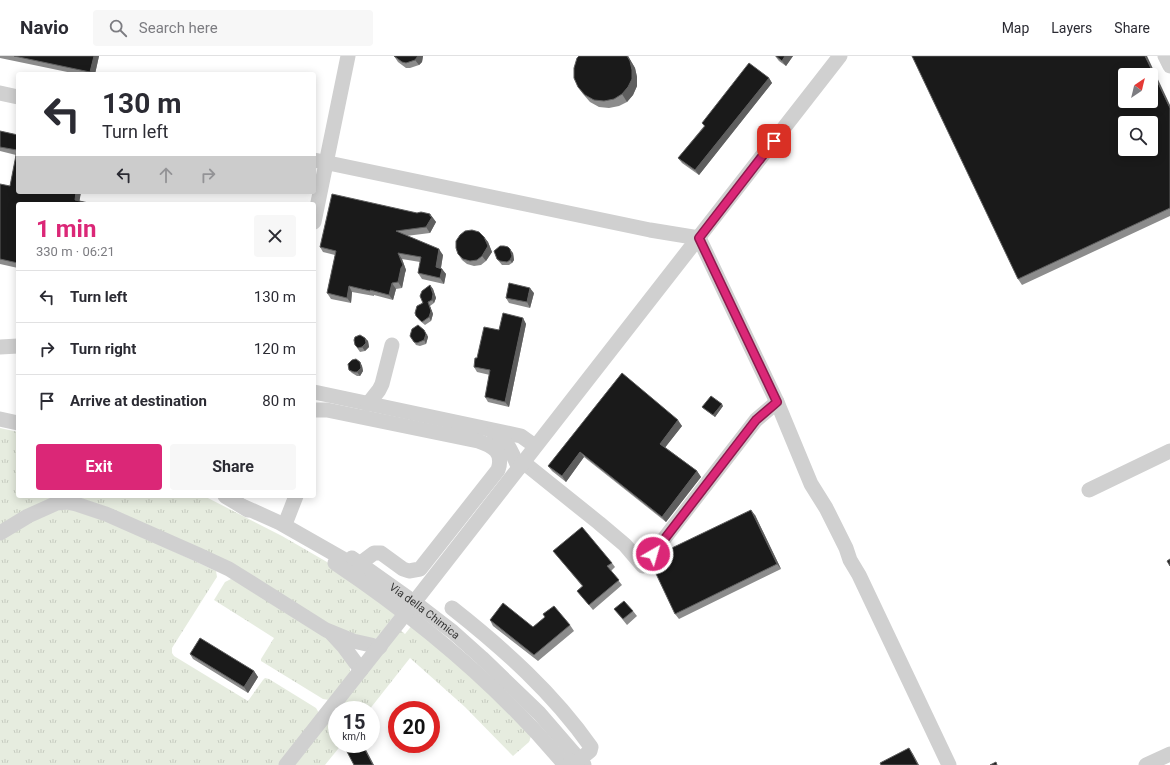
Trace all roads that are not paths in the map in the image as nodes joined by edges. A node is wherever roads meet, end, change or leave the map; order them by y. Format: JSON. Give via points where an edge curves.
{"nodes":[{"id":1,"x":348,"y":56,"type":"edge"},
{"id":2,"x":840,"y":56,"type":"edge"},
{"id":3,"x":1165,"y":56,"type":"edge"},
{"id":4,"x":1170,"y":66,"type":"edge"},
{"id":5,"x":0,"y":93,"type":"edge"},
{"id":6,"x":16,"y":97,"type":"edge"},
{"id":7,"x":320,"y":162,"type":"edge"},
{"id":8,"x":316,"y":202,"type":"edge"},
{"id":9,"x":699,"y":238,"type":"junction"},
{"id":10,"x":392,"y":345,"type":"dead end"},
{"id":11,"x":16,"y":346,"type":"edge"},
{"id":12,"x":0,"y":347,"type":"edge"},
{"id":13,"x":316,"y":392,"type":"edge"},
{"id":14,"x":777,"y":402,"type":"junction"},
{"id":15,"x":368,"y":404,"type":"junction"},
{"id":16,"x":316,"y":410,"type":"edge"},
{"id":17,"x":0,"y":419,"type":"edge"},
{"id":18,"x":16,"y":423,"type":"edge"},
{"id":19,"x":488,"y":430,"type":"junction"},
{"id":20,"x":535,"y":446,"type":"junction"},
{"id":21,"x":1170,"y":451,"type":"edge"},
{"id":22,"x":521,"y":465,"type":"junction"},
{"id":23,"x":1089,"y":490,"type":"dead end"},
{"id":24,"x":295,"y":498,"type":"edge"},
{"id":25,"x":238,"y":501,"type":"edge"},
{"id":26,"x":287,"y":519,"type":"junction"},
{"id":27,"x":0,"y":533,"type":"edge"},
{"id":28,"x":359,"y":562,"type":"junction"},
{"id":29,"x":410,"y":608,"type":"junction"},
{"id":30,"x":452,"y":608,"type":"dead end"},
{"id":31,"x":326,"y":630,"type":"junction"},
{"id":32,"x":380,"y":647,"type":"junction"},
{"id":33,"x":453,"y":651,"type":"junction"},
{"id":34,"x":362,"y":670,"type":"junction"},
{"id":35,"x":1170,"y":754,"type":"edge"},
{"id":36,"x":582,"y":762,"type":"edge"},
{"id":37,"x":286,"y":765,"type":"edge"},
{"id":38,"x":565,"y":765,"type":"edge"},
{"id":39,"x":949,"y":765,"type":"edge"},
{"id":40,"x":1146,"y":765,"type":"edge"}],
"edges":[{"from":1,"to":7,"type":"lane"},
{"from":2,"to":9,"type":"lane"},
{"from":3,"to":4,"type":"lane"},
{"from":5,"to":6,"type":"lane"},
{"from":7,"to":8,"type":"lane"},
{"from":7,"to":9,"type":"lane"},
{"from":9,"to":14,"type":"lane"},
{"from":9,"to":20,"type":"lane"},
{"from":10,"to":15,"type":"lane","via":[[380,390]]},
{"from":11,"to":12,"type":"lane"},
{"from":13,"to":15,"type":"lane"},
{"from":14,"to":22,"type":"lane","via":[[756,420],[643,566],[625,545],[600,523]]},
{"from":14,"to":39,"type":"lane","via":[[811,484],[826,508],[863,582]]},
{"from":15,"to":19,"type":"lane"},
{"from":16,"to":28,"type":"lane","via":[[327,410],[478,441],[494,448],[500,458],[498,470],[420,569],[403,569],[381,553],[374,553]]},
{"from":17,"to":18,"type":"lane"},
{"from":19,"to":20,"type":"lane","via":[[521,436]]},
{"from":19,"to":22,"type":"lane","via":[[506,442]]},
{"from":20,"to":22,"type":"lane"},
{"from":21,"to":23,"type":"lane"},
{"from":22,"to":29,"type":"lane"},
{"from":24,"to":26,"type":"lane"},
{"from":25,"to":26,"type":"lane","name":"Via della Chimica"},
{"from":25,"to":28,"type":"lane","via":[[348,562]]},
{"from":25,"to":29,"type":"lane","name":"Via della Chimica"},
{"from":26,"to":28,"type":"lane","name":"Via della Chimica"},
{"from":27,"to":31,"type":"lane","via":[[56,503],[76,504],[106,514],[229,569]]},
{"from":28,"to":29,"type":"lane","name":"Via della Chimica"},
{"from":29,"to":32,"type":"lane"},
{"from":29,"to":33,"type":"lane","name":"Via della Chimica"},
{"from":29,"to":36,"type":"lane","name":"Via della Chimica","via":[[454,632],[538,713]]},
{"from":30,"to":36,"type":"lane","via":[[518,663],[567,715],[591,747]]},
{"from":31,"to":32,"type":"lane","via":[[353,641]]},
{"from":31,"to":34,"type":"lane","via":[[344,646]]},
{"from":32,"to":34,"type":"lane"},
{"from":33,"to":36,"type":"lane","via":[[486,671],[572,761]]},
{"from":33,"to":38,"type":"lane","name":"Via della Chimica","via":[[524,718]]},
{"from":34,"to":37,"type":"lane"},
{"from":35,"to":40,"type":"lane"}]}
